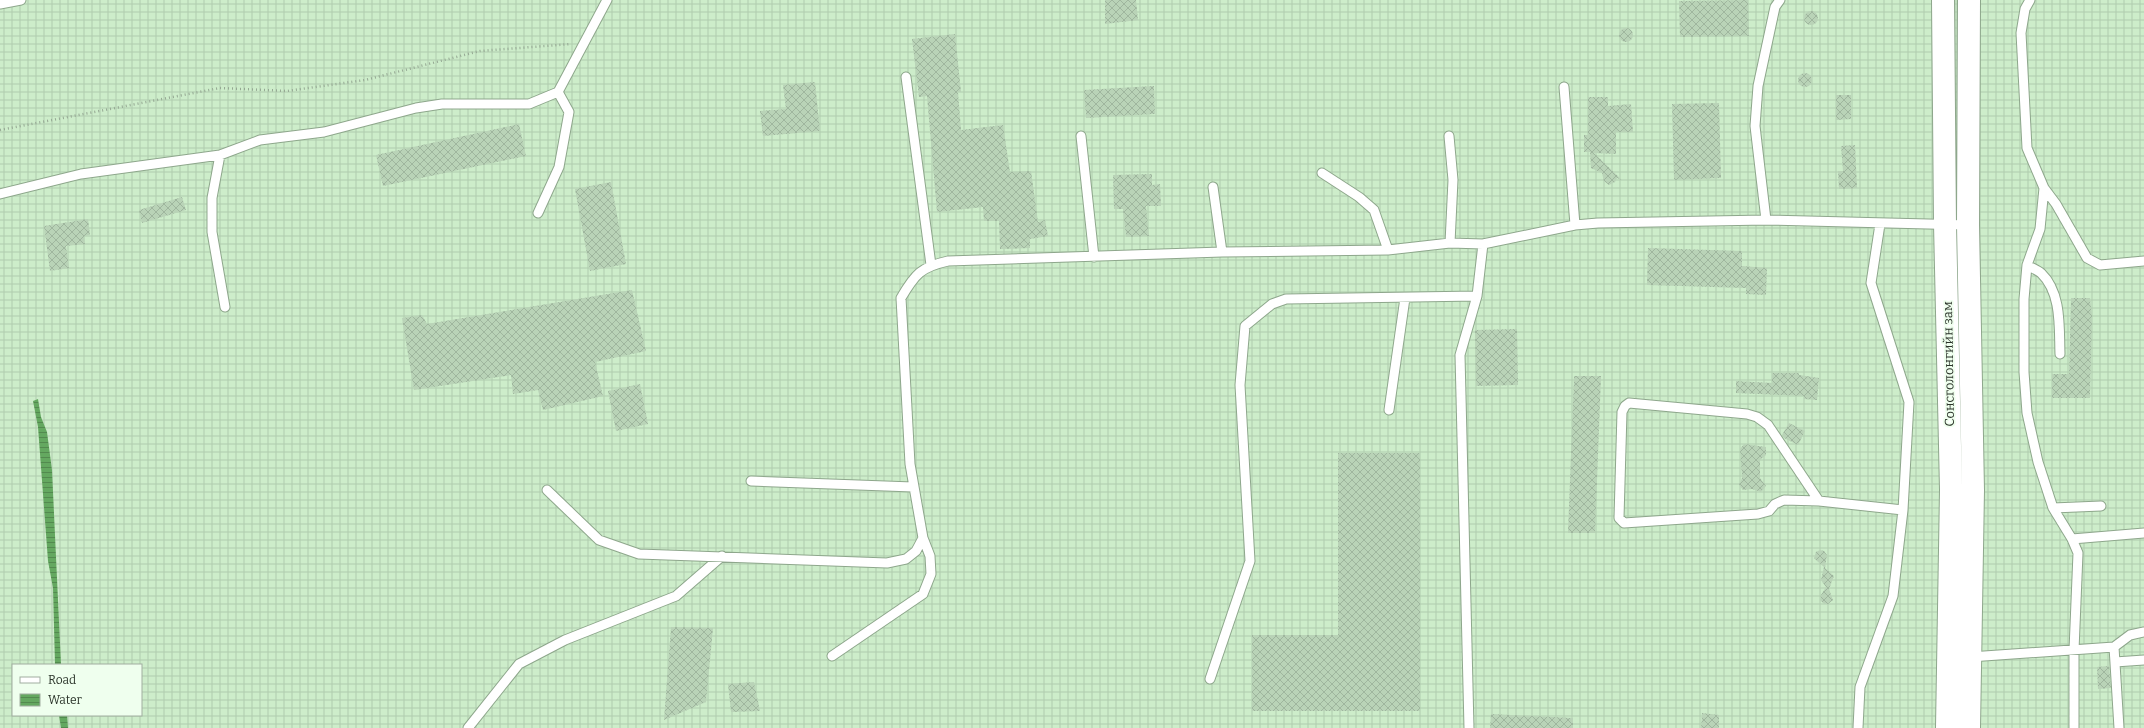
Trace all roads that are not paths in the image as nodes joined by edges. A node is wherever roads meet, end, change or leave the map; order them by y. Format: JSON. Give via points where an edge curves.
{"nodes":[{"id":1,"x":21,"y":0,"type":"edge"},
{"id":2,"x":607,"y":0,"type":"edge"},
{"id":3,"x":1780,"y":0,"type":"edge"},
{"id":4,"x":1943,"y":0,"type":"edge"},
{"id":5,"x":1969,"y":0,"type":"edge"},
{"id":6,"x":2030,"y":0,"type":"edge"},
{"id":7,"x":0,"y":4,"type":"edge"},
{"id":8,"x":906,"y":77,"type":"dead end"},
{"id":9,"x":1564,"y":87,"type":"dead end"},
{"id":10,"x":558,"y":92,"type":"junction"},
{"id":11,"x":1081,"y":136,"type":"dead end"},
{"id":12,"x":1449,"y":136,"type":"dead end"},
{"id":13,"x":220,"y":156,"type":"junction"},
{"id":14,"x":1322,"y":173,"type":"dead end"},
{"id":15,"x":1213,"y":187,"type":"dead end"},
{"id":16,"x":2044,"y":188,"type":"junction"},
{"id":17,"x":0,"y":194,"type":"edge"},
{"id":18,"x":538,"y":213,"type":"dead end"},
{"id":19,"x":1766,"y":220,"type":"junction"},
{"id":20,"x":1880,"y":224,"type":"junction"},
{"id":21,"x":1945,"y":224,"type":"junction"},
{"id":22,"x":1968,"y":224,"type":"junction"},
{"id":23,"x":1575,"y":225,"type":"junction"},
{"id":24,"x":1450,"y":243,"type":"junction"},
{"id":25,"x":1482,"y":244,"type":"junction"},
{"id":26,"x":1388,"y":250,"type":"junction"},
{"id":27,"x":1222,"y":252,"type":"junction"},
{"id":28,"x":1094,"y":257,"type":"junction"},
{"id":29,"x":2144,"y":261,"type":"edge"},
{"id":30,"x":931,"y":265,"type":"junction"},
{"id":31,"x":2027,"y":265,"type":"junction"},
{"id":32,"x":1477,"y":296,"type":"junction"},
{"id":33,"x":1405,"y":298,"type":"junction"},
{"id":34,"x":225,"y":307,"type":"dead end"},
{"id":35,"x":2060,"y":354,"type":"dead end"},
{"id":36,"x":1389,"y":410,"type":"dead end"},
{"id":37,"x":751,"y":481,"type":"dead end"},
{"id":38,"x":913,"y":487,"type":"junction"},
{"id":39,"x":546,"y":490,"type":"dead end"},
{"id":40,"x":1819,"y":501,"type":"junction"},
{"id":41,"x":2101,"y":506,"type":"dead end"},
{"id":42,"x":2053,"y":508,"type":"junction"},
{"id":43,"x":1903,"y":510,"type":"junction"},
{"id":44,"x":2144,"y":533,"type":"edge"},
{"id":45,"x":923,"y":538,"type":"junction"},
{"id":46,"x":2072,"y":539,"type":"junction"},
{"id":47,"x":722,"y":556,"type":"junction"},
{"id":48,"x":2144,"y":632,"type":"edge"},
{"id":49,"x":2114,"y":647,"type":"junction"},
{"id":50,"x":2074,"y":650,"type":"junction"},
{"id":51,"x":832,"y":656,"type":"dead end"},
{"id":52,"x":1970,"y":657,"type":"junction"},
{"id":53,"x":2144,"y":660,"type":"edge"},
{"id":54,"x":2115,"y":662,"type":"junction"},
{"id":55,"x":1210,"y":679,"type":"dead end"},
{"id":56,"x":468,"y":728,"type":"edge"},
{"id":57,"x":1469,"y":728,"type":"edge"},
{"id":58,"x":1858,"y":728,"type":"edge"},
{"id":59,"x":1947,"y":728,"type":"edge"},
{"id":60,"x":1969,"y":728,"type":"edge"},
{"id":61,"x":2074,"y":728,"type":"edge"},
{"id":62,"x":2119,"y":728,"type":"edge"}],
"edges":[{"from":1,"to":7,"type":"lane"},
{"from":2,"to":10,"type":"lane"},
{"from":3,"to":19,"type":"lane","via":[[1775,7],[1758,86],[1756,120]]},
{"from":4,"to":21,"type":"main road","name":"Сонсголонгийн зам"},
{"from":5,"to":22,"type":"main road","name":"Сонсголонгийн зам"},
{"from":6,"to":16,"type":"lane","via":[[2025,9],[2021,33],[2027,148]]},
{"from":8,"to":30,"type":"lane"},
{"from":9,"to":23,"type":"lane"},
{"from":10,"to":13,"type":"lane","via":[[529,104],[442,104],[416,108],[324,132],[260,140]]},
{"from":10,"to":18,"type":"lane","via":[[569,112],[566,132],[559,167]]},
{"from":11,"to":28,"type":"lane"},
{"from":12,"to":24,"type":"lane","via":[[1453,180]]},
{"from":13,"to":17,"type":"lane","via":[[81,174]]},
{"from":13,"to":34,"type":"lane","via":[[212,198],[212,232]]},
{"from":14,"to":26,"type":"lane","via":[[1360,197],[1374,210]]},
{"from":15,"to":27,"type":"lane"},
{"from":16,"to":29,"type":"lane","via":[[2087,258],[2100,265]]},
{"from":16,"to":31,"type":"lane","via":[[2040,229]]},
{"from":19,"to":20,"type":"lane"},
{"from":19,"to":23,"type":"lane"},
{"from":20,"to":21,"type":"lane"},
{"from":20,"to":43,"type":"lane","via":[[1871,283],[1909,402]]},
{"from":21,"to":22,"type":"lane"},
{"from":21,"to":59,"type":"main road","name":"Сонсголонгийн зам","via":[[1951,490]]},
{"from":22,"to":52,"type":"main road","name":"Сонсголонгийн зам","via":[[1973,490]]},
{"from":23,"to":25,"type":"lane"},
{"from":24,"to":25,"type":"lane"},
{"from":24,"to":26,"type":"lane"},
{"from":25,"to":32,"type":"lane"},
{"from":26,"to":27,"type":"lane"},
{"from":27,"to":28,"type":"lane"},
{"from":28,"to":30,"type":"lane","via":[[948,261]]},
{"from":30,"to":38,"type":"lane","via":[[913,278],[901,298]]},
{"from":31,"to":35,"type":"lane","via":[[2041,274],[2051,290],[2058,311]]},
{"from":31,"to":42,"type":"lane","via":[[2024,299],[2026,413]]},
{"from":32,"to":33,"type":"lane"},
{"from":32,"to":57,"type":"lane","via":[[1460,355]]},
{"from":33,"to":36,"type":"lane"},
{"from":33,"to":55,"type":"lane","via":[[1286,299],[1272,304],[1245,326],[1240,385],[1250,561]]},
{"from":37,"to":38,"type":"lane"},
{"from":38,"to":45,"type":"lane"},
{"from":39,"to":47,"type":"lane","via":[[600,540],[639,554]]},
{"from":40,"to":40,"type":"lane","via":[[1784,500],[1775,504],[1769,511],[1758,514],[1624,523],[1619,518],[1622,412],[1629,403],[1748,414],[1757,418],[1768,425]]},
{"from":40,"to":43,"type":"lane"},
{"from":41,"to":42,"type":"lane"},
{"from":42,"to":46,"type":"lane"},
{"from":43,"to":58,"type":"lane","via":[[1893,596],[1860,687]]},
{"from":44,"to":46,"type":"lane"},
{"from":45,"to":47,"type":"lane","via":[[916,552],[906,559],[887,563]]},
{"from":45,"to":51,"type":"lane","via":[[930,556],[931,574],[923,594]]},
{"from":46,"to":50,"type":"lane","via":[[2078,556]]},
{"from":47,"to":56,"type":"lane","via":[[676,596],[565,640],[519,664]]},
{"from":48,"to":49,"type":"lane","via":[[2130,635]]},
{"from":49,"to":50,"type":"lane"},
{"from":49,"to":54,"type":"lane"},
{"from":50,"to":52,"type":"lane"},
{"from":50,"to":61,"type":"lane"},
{"from":52,"to":60,"type":"main road","name":"Сонсголонгийн зам"},
{"from":53,"to":54,"type":"lane"},
{"from":54,"to":62,"type":"lane"}]}
